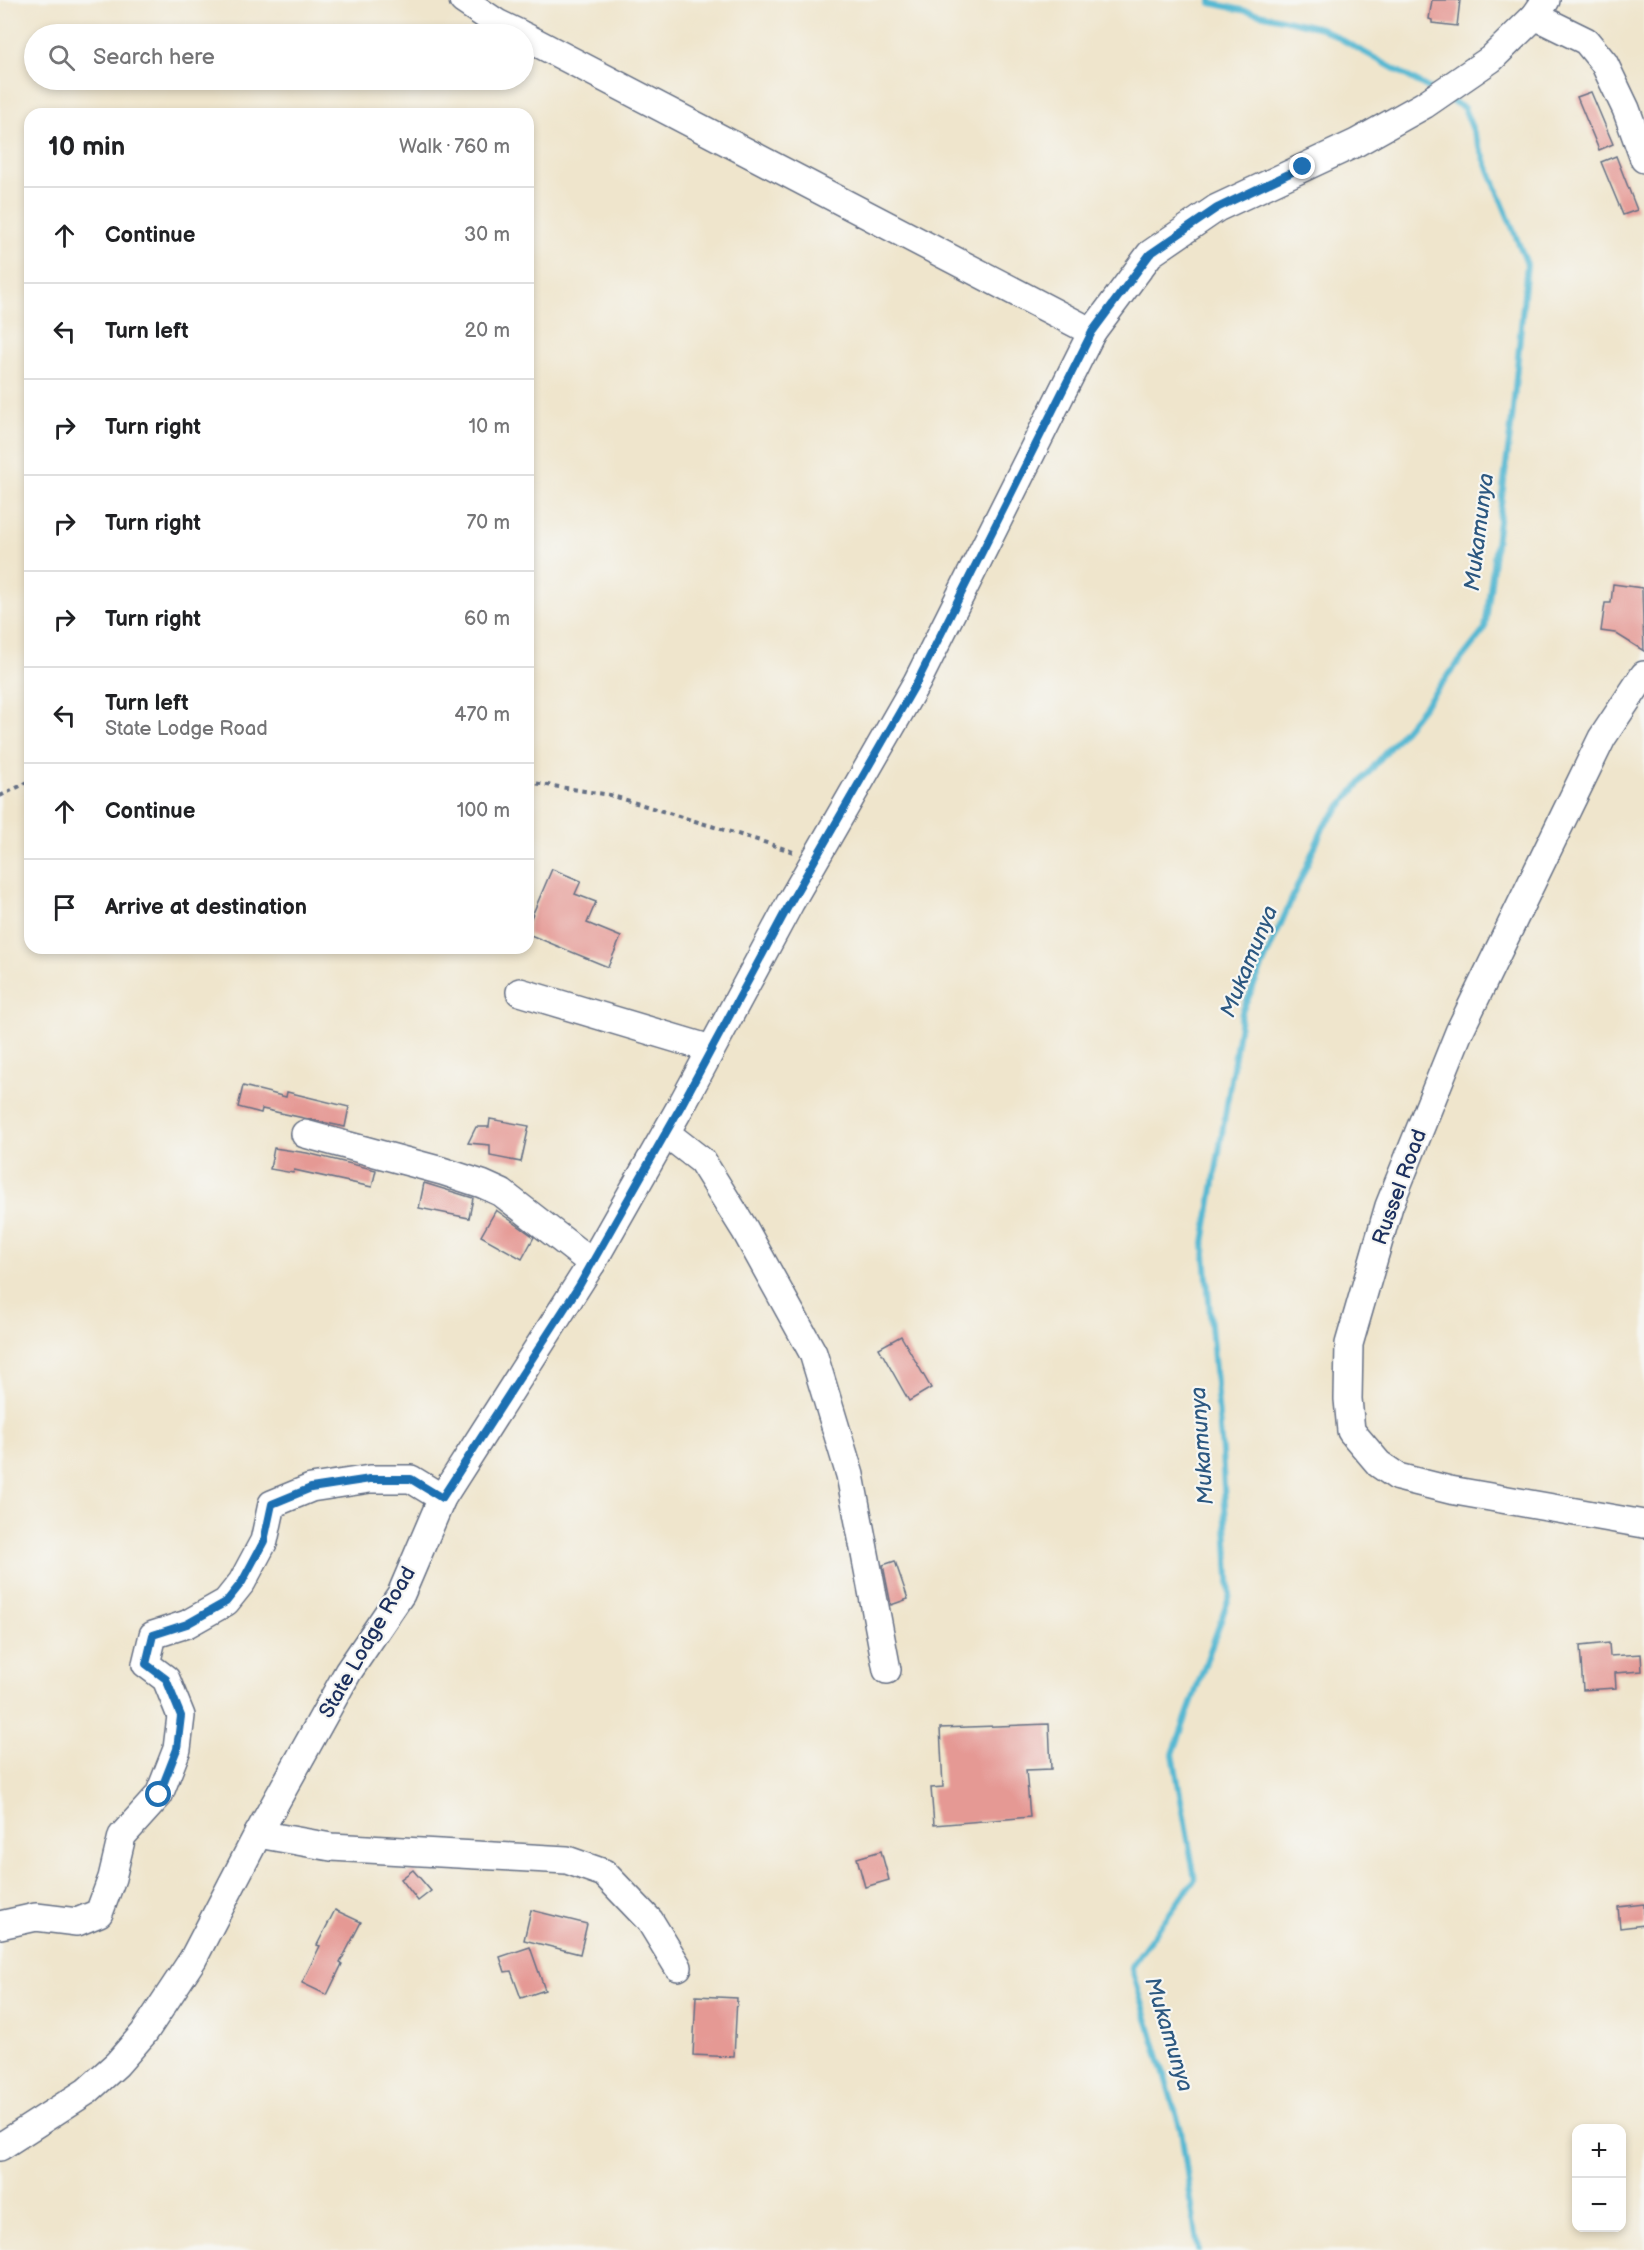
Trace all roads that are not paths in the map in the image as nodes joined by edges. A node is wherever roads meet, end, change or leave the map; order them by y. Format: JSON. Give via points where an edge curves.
{"nodes":[{"id":1,"x":463,"y":0,"type":"edge"},
{"id":2,"x":1540,"y":8,"type":"edge"},
{"id":3,"x":499,"y":24,"type":"edge"},
{"id":4,"x":534,"y":41,"type":"edge"},
{"id":5,"x":1644,"y":159,"type":"edge"},
{"id":6,"x":1092,"y":332,"type":"junction"},
{"id":7,"x":1644,"y":675,"type":"edge"},
{"id":8,"x":520,"y":992,"type":"dead end"},
{"id":9,"x":711,"y":1049,"type":"junction"},
{"id":10,"x":666,"y":1133,"type":"junction"},
{"id":11,"x":305,"y":1134,"type":"dead end"},
{"id":12,"x":592,"y":1263,"type":"junction"},
{"id":13,"x":442,"y":1498,"type":"junction"},
{"id":14,"x":1644,"y":1524,"type":"edge"},
{"id":15,"x":887,"y":1670,"type":"dead end"},
{"id":16,"x":258,"y":1834,"type":"junction"},
{"id":17,"x":0,"y":1925,"type":"edge"},
{"id":18,"x":678,"y":1966,"type":"dead end"},
{"id":19,"x":0,"y":2147,"type":"edge"}],
"edges":[{"from":1,"to":3,"type":"street"},
{"from":2,"to":5,"type":"street","via":[[1586,41],[1604,63]]},
{"from":2,"to":6,"type":"street","name":"State Lodge Road","via":[[1491,59],[1424,105],[1356,143],[1217,208],[1150,254]]},
{"from":4,"to":6,"type":"street"},
{"from":6,"to":9,"type":"street","name":"State Lodge Road","via":[[917,682]]},
{"from":7,"to":14,"type":"street","name":"Russel Road","via":[[1602,738],[1459,1032],[1389,1206],[1348,1344],[1351,1431],[1379,1464],[1398,1477],[1450,1491]]},
{"from":8,"to":9,"type":"street"},
{"from":9,"to":10,"type":"street","name":"State Lodge Road"},
{"from":10,"to":12,"type":"street","name":"State Lodge Road"},
{"from":10,"to":15,"type":"street","via":[[702,1161],[813,1353],[850,1475]]},
{"from":11,"to":12,"type":"street","via":[[482,1184],[502,1193]]},
{"from":12,"to":13,"type":"street","name":"State Lodge Road"},
{"from":13,"to":16,"type":"street","name":"State Lodge Road","via":[[401,1594],[348,1672]]},
{"from":13,"to":17,"type":"street","via":[[411,1479],[370,1479],[311,1488],[272,1504],[264,1541],[242,1582],[226,1602],[187,1624],[153,1635],[146,1664],[166,1679],[181,1716],[177,1749],[159,1795],[122,1836],[99,1913],[77,1923],[36,1917]]},
{"from":16,"to":18,"type":"street","via":[[331,1847],[567,1860],[604,1873],[650,1921]]},
{"from":16,"to":19,"type":"street","name":"State Lodge Road","via":[[193,1959],[144,2033],[87,2091]]}]}
